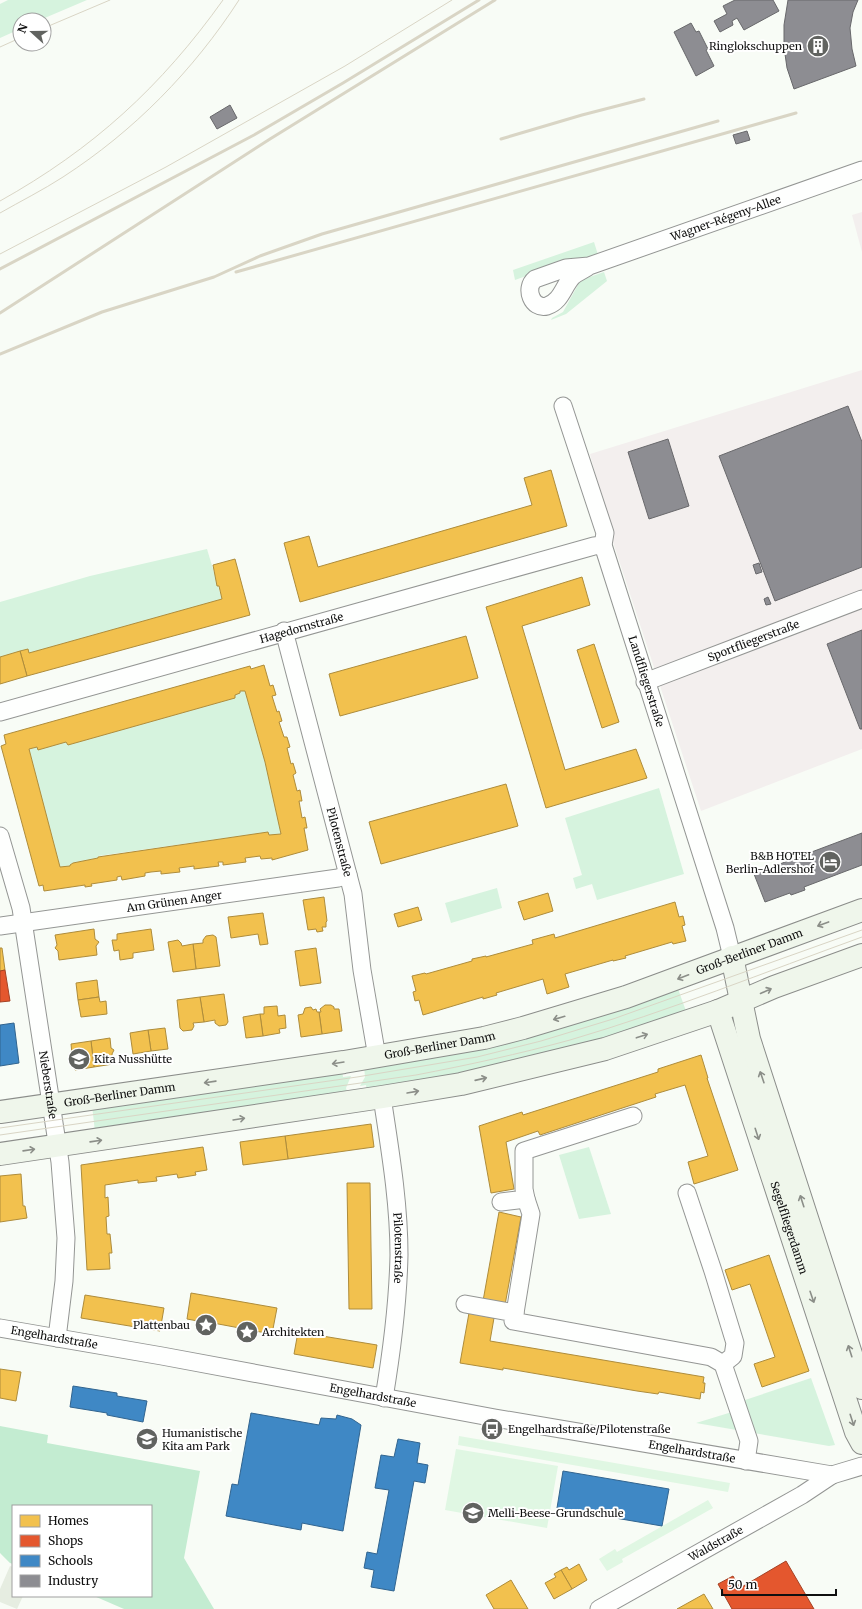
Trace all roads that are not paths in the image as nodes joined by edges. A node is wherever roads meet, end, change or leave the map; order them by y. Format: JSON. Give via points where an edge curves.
{"nodes":[{"id":1,"x":862,"y":170,"type":"edge"},
{"id":2,"x":589,"y":266,"type":"dead end"},
{"id":3,"x":563,"y":406,"type":"dead end"},
{"id":4,"x":602,"y":545,"type":"junction"},
{"id":5,"x":862,"y":599,"type":"edge"},
{"id":6,"x":284,"y":631,"type":"junction"},
{"id":7,"x":645,"y":682,"type":"junction"},
{"id":8,"x":0,"y":712,"type":"edge"},
{"id":9,"x":0,"y":836,"type":"edge"},
{"id":10,"x":348,"y":875,"type":"junction"},
{"id":11,"x":862,"y":910,"type":"edge"},
{"id":12,"x":23,"y":922,"type":"junction"},
{"id":13,"x":0,"y":926,"type":"edge"},
{"id":14,"x":862,"y":955,"type":"edge"},
{"id":15,"x":732,"y":957,"type":"junction"},
{"id":16,"x":741,"y":1002,"type":"junction"},
{"id":17,"x":718,"y":1011,"type":"junction"},
{"id":18,"x":377,"y":1057,"type":"junction"},
{"id":19,"x":382,"y":1098,"type":"junction"},
{"id":20,"x":51,"y":1104,"type":"junction"},
{"id":21,"x":0,"y":1112,"type":"edge"},
{"id":22,"x":633,"y":1116,"type":"dead end"},
{"id":23,"x":58,"y":1146,"type":"junction"},
{"id":24,"x":0,"y":1154,"type":"edge"},
{"id":25,"x":687,"y":1193,"type":"dead end"},
{"id":26,"x":526,"y":1199,"type":"junction"},
{"id":27,"x":500,"y":1202,"type":"dead end"},
{"id":28,"x":465,"y":1304,"type":"dead end"},
{"id":29,"x":515,"y":1313,"type":"junction"},
{"id":30,"x":0,"y":1328,"type":"edge"},
{"id":31,"x":56,"y":1338,"type":"junction"},
{"id":32,"x":724,"y":1364,"type":"junction"},
{"id":33,"x":862,"y":1388,"type":"edge"},
{"id":34,"x":384,"y":1398,"type":"junction"},
{"id":35,"x":862,"y":1443,"type":"edge"},
{"id":36,"x":746,"y":1461,"type":"junction"},
{"id":37,"x":862,"y":1466,"type":"edge"},
{"id":38,"x":832,"y":1475,"type":"junction"},
{"id":39,"x":599,"y":1609,"type":"edge"}],
"edges":[{"from":1,"to":2,"type":"street","name":"Wagner-Régeny-Allee"},
{"from":3,"to":4,"type":"street","name":"Landfliegerstraße","via":[[605,533]]},
{"from":4,"to":6,"type":"street","name":"Hagedornstraße"},
{"from":4,"to":7,"type":"street","name":"Landfliegerstraße"},
{"from":5,"to":7,"type":"street","name":"Sportfliegerstraße"},
{"from":6,"to":8,"type":"street","name":"Hagedornstraße"},
{"from":6,"to":10,"type":"street","name":"Pilotenstraße"},
{"from":7,"to":15,"type":"street","name":"Landfliegerstraße"},
{"from":9,"to":12,"type":"street","name":"Nieberstraße"},
{"from":10,"to":12,"type":"street","name":"Am Grünen Anger"},
{"from":10,"to":18,"type":"street","name":"Pilotenstraße"},
{"from":11,"to":15,"type":"main road","name":"Groß-Berliner Damm","one_way":true},
{"from":12,"to":13,"type":"street","name":"Am Grünen Anger"},
{"from":12,"to":20,"type":"street","name":"Nieberstraße"},
{"from":16,"to":14,"type":"main road","one_way":true,"via":[[774,987]]},
{"from":15,"to":16,"type":"main road","name":"Segelfliegerdamm"},
{"from":15,"to":17,"type":"main road"},
{"from":15,"to":18,"type":"main road","name":"Groß-Berliner Damm","one_way":true,"via":[[626,997],[523,1028]]},
{"from":16,"to":17,"type":"main road"},
{"from":33,"to":16,"type":"main road","name":"Segelfliegerdamm","one_way":true,"via":[[749,1039]]},
{"from":19,"to":17,"type":"main road","one_way":true,"via":[[461,1084],[605,1048]]},
{"from":17,"to":35,"type":"main road","name":"Segelfliegerdamm","one_way":true,"via":[[856,1432]]},
{"from":18,"to":20,"type":"main road","name":"Groß-Berliner Damm","one_way":true},
{"from":23,"to":19,"type":"main road","one_way":true},
{"from":19,"to":34,"type":"street","name":"Pilotenstraße","via":[[395,1183],[399,1254],[391,1359]]},
{"from":20,"to":21,"type":"main road","name":"Groß-Berliner Damm"},
{"from":20,"to":23,"type":"street","name":"Nieberstraße"},
{"from":22,"to":26,"type":"street","via":[[524,1151]]},
{"from":24,"to":23,"type":"main road","one_way":true},
{"from":23,"to":31,"type":"street","name":"Nieberstraße","via":[[66,1238],[64,1281]]},
{"from":25,"to":32,"type":"street","via":[[735,1342],[733,1356]]},
{"from":26,"to":27,"type":"street"},
{"from":26,"to":29,"type":"street","via":[[532,1214]]},
{"from":28,"to":29,"type":"street"},
{"from":29,"to":32,"type":"street","via":[[513,1321],[711,1357]]},
{"from":30,"to":31,"type":"street","name":"Engelhardstraße"},
{"from":31,"to":34,"type":"street","name":"Engelhardstraße"},
{"from":32,"to":36,"type":"street","name":"Engelhardstraße","via":[[749,1441]]},
{"from":34,"to":36,"type":"street","name":"Engelhardstraße"},
{"from":36,"to":38,"type":"street","name":"Engelhardstraße"},
{"from":37,"to":38,"type":"street","name":"Engelhardstraße"},
{"from":38,"to":39,"type":"street","name":"Waldstraße","via":[[802,1495]]}]}
